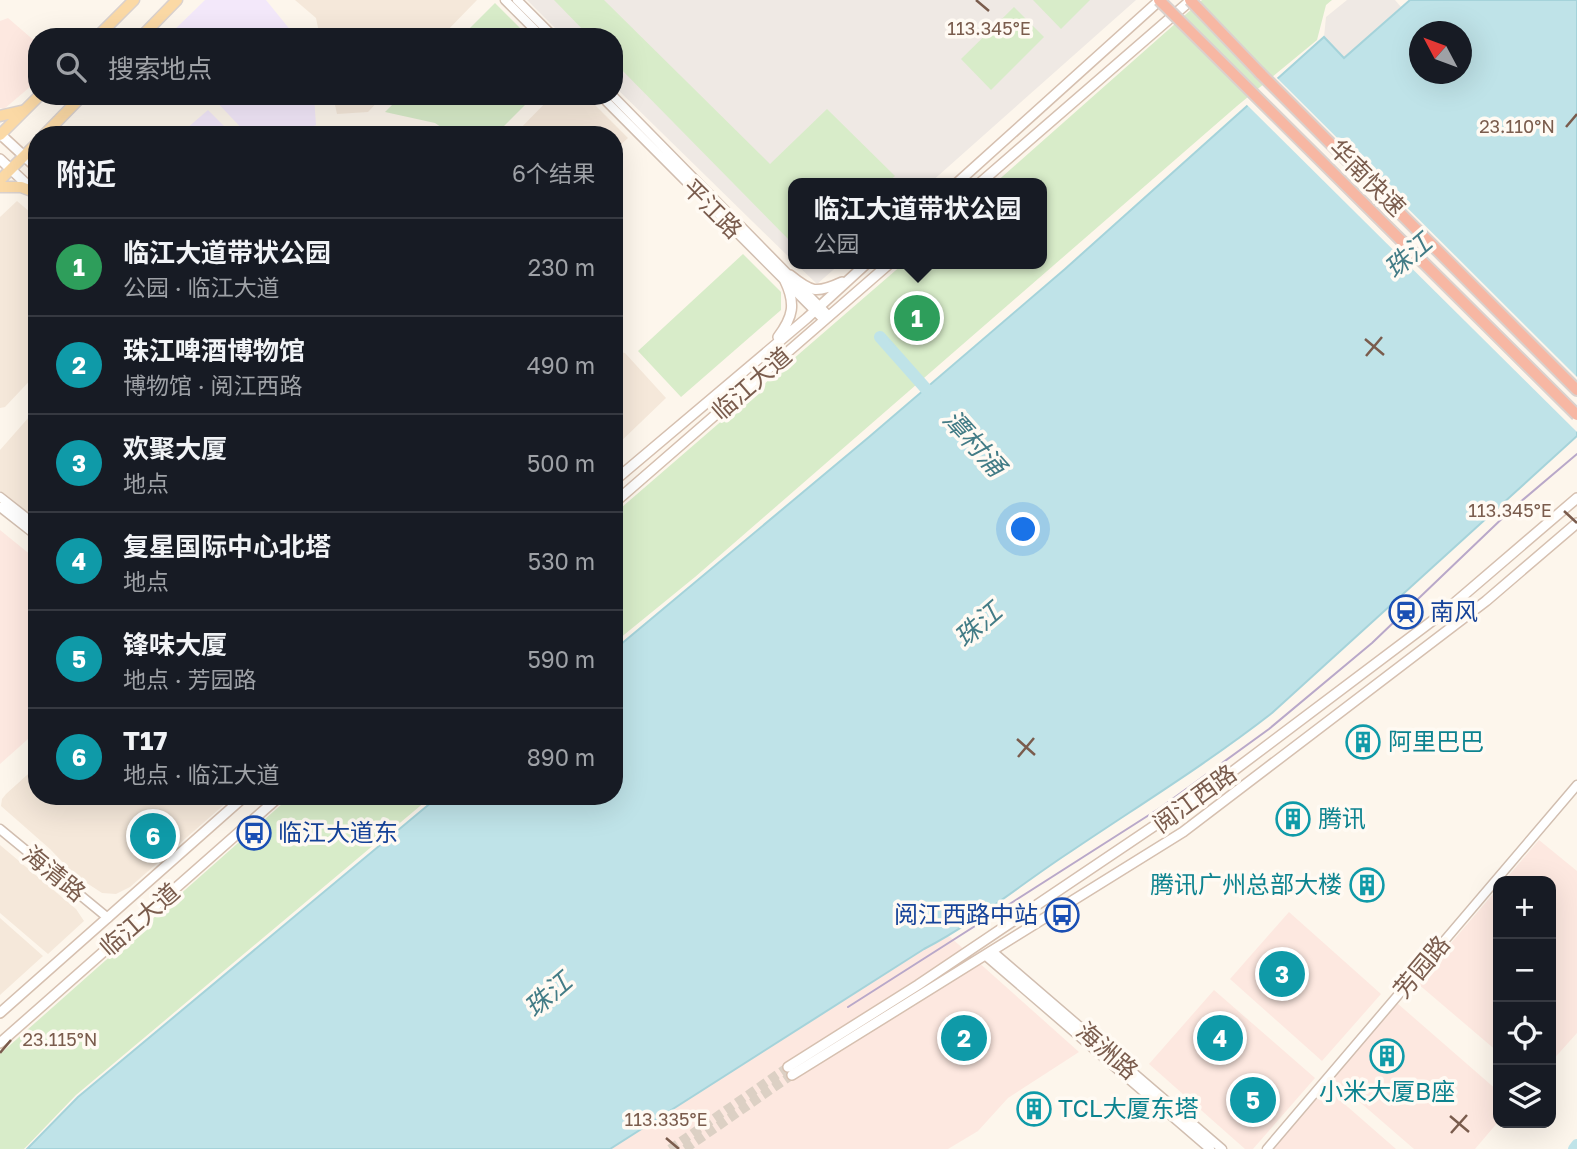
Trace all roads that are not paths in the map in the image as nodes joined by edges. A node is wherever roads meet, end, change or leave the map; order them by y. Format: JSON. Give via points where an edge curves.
{"nodes":[{"id":1,"x":134,"y":0,"type":"edge"},
{"id":2,"x":177,"y":0,"type":"edge"},
{"id":3,"x":505,"y":0,"type":"edge"},
{"id":4,"x":517,"y":0,"type":"edge"},
{"id":5,"x":1160,"y":0,"type":"edge"},
{"id":6,"x":1191,"y":0,"type":"edge"},
{"id":7,"x":106,"y":28,"type":"edge"},
{"id":8,"x":150,"y":28,"type":"edge"},
{"id":9,"x":533,"y":28,"type":"edge"},
{"id":10,"x":545,"y":28,"type":"edge"},
{"id":11,"x":30,"y":105,"type":"edge"},
{"id":12,"x":73,"y":105,"type":"edge"},
{"id":13,"x":610,"y":105,"type":"edge"},
{"id":14,"x":622,"y":105,"type":"edge"},
{"id":15,"x":25,"y":110,"type":"junction"},
{"id":16,"x":0,"y":116,"type":"edge"},
{"id":17,"x":54,"y":126,"type":"edge"},
{"id":18,"x":0,"y":135,"type":"edge"},
{"id":19,"x":28,"y":152,"type":"edge"},
{"id":20,"x":24,"y":156,"type":"junction"},
{"id":21,"x":0,"y":159,"type":"edge"},
{"id":22,"x":28,"y":160,"type":"edge"},
{"id":23,"x":11,"y":169,"type":"junction"},
{"id":24,"x":963,"y":178,"type":"edge"},
{"id":25,"x":986,"y":178,"type":"edge"},
{"id":26,"x":0,"y":180,"type":"edge"},
{"id":27,"x":28,"y":185,"type":"edge"},
{"id":28,"x":0,"y":187,"type":"edge"},
{"id":29,"x":28,"y":190,"type":"edge"},
{"id":30,"x":861,"y":269,"type":"edge"},
{"id":31,"x":883,"y":269,"type":"edge"},
{"id":32,"x":787,"y":278,"type":"junction"},
{"id":33,"x":850,"y":279,"type":"junction"},
{"id":34,"x":817,"y":308,"type":"junction"},
{"id":35,"x":827,"y":318,"type":"junction"},
{"id":36,"x":765,"y":353,"type":"junction"},
{"id":37,"x":737,"y":376,"type":"junction"},
{"id":38,"x":747,"y":388,"type":"junction"},
{"id":39,"x":1577,"y":390,"type":"edge"},
{"id":40,"x":1577,"y":415,"type":"edge"},
{"id":41,"x":623,"y":473,"type":"edge"},
{"id":42,"x":623,"y":495,"type":"edge"},
{"id":43,"x":0,"y":497,"type":"edge"},
{"id":44,"x":1577,"y":498,"type":"edge"},
{"id":45,"x":0,"y":507,"type":"edge"},
{"id":46,"x":28,"y":519,"type":"edge"},
{"id":47,"x":1577,"y":523,"type":"edge"},
{"id":48,"x":28,"y":529,"type":"edge"},
{"id":49,"x":1577,"y":785,"type":"edge"},
{"id":50,"x":235,"y":805,"type":"edge"},
{"id":51,"x":270,"y":805,"type":"edge"},
{"id":52,"x":0,"y":829,"type":"edge"},
{"id":53,"x":108,"y":918,"type":"junction"},
{"id":54,"x":989,"y":954,"type":"junction"},
{"id":55,"x":0,"y":1013,"type":"edge"},
{"id":56,"x":0,"y":1043,"type":"edge"},
{"id":57,"x":1171,"y":1110,"type":"junction"},
{"id":58,"x":1210,"y":1149,"type":"edge"},
{"id":59,"x":1222,"y":1149,"type":"edge"},
{"id":60,"x":1267,"y":1149,"type":"edge"}],
"edges":[{"from":1,"to":7,"type":"main road"},
{"from":2,"to":8,"type":"main road"},
{"from":3,"to":9,"type":"street"},
{"from":4,"to":10,"type":"street"},
{"from":5,"to":24,"type":"main road"},
{"from":5,"to":40,"type":"highway","name":"华南快速","bridge":true},
{"from":6,"to":25,"type":"main road"},
{"from":6,"to":39,"type":"highway","name":"华南快速","bridge":true},
{"from":11,"to":15,"type":"main road"},
{"from":12,"to":17,"type":"main road"},
{"from":13,"to":32,"type":"street","name":"平江路"},
{"from":14,"to":32,"type":"street","name":"平江路"},
{"from":15,"to":16,"type":"main road"},
{"from":15,"to":18,"type":"main road"},
{"from":18,"to":20,"type":"main road"},
{"from":19,"to":20,"type":"main road"},
{"from":20,"to":22,"type":"main road"},
{"from":20,"to":23,"type":"main road"},
{"from":21,"to":23,"type":"main road"},
{"from":23,"to":26,"type":"main road"},
{"from":23,"to":27,"type":"main road"},
{"from":28,"to":29,"type":"main road"},
{"from":30,"to":33,"type":"main road","name":"临江大道"},
{"from":31,"to":35,"type":"main road","name":"临江大道"},
{"from":32,"to":33,"type":"main road","via":[[815,291]]},
{"from":32,"to":34,"type":"street","name":"平江路"},
{"from":32,"to":36,"type":"main road","via":[[793,300],[790,320]]},
{"from":33,"to":34,"type":"main road","name":"临江大道"},
{"from":34,"to":35,"type":"street","name":"平江路"},
{"from":34,"to":36,"type":"main road","name":"临江大道"},
{"from":35,"to":38,"type":"main road","name":"临江大道"},
{"from":36,"to":37,"type":"main road","name":"临江大道"},
{"from":37,"to":38,"type":"main road","via":[[749,380]]},
{"from":37,"to":41,"type":"main road","name":"临江大道"},
{"from":38,"to":42,"type":"main road","name":"临江大道"},
{"from":43,"to":46,"type":"street"},
{"from":44,"to":54,"type":"main road","name":"阅江西路","via":[[1444,612],[1182,809],[790,1071]]},
{"from":45,"to":48,"type":"street"},
{"from":47,"to":54,"type":"main road","name":"阅江西路","via":[[1507,585],[1235,794],[1183,832]]},
{"from":49,"to":60,"type":"street","name":"芳园路"},
{"from":50,"to":53,"type":"main road","name":"临江大道"},
{"from":51,"to":56,"type":"main road","name":"临江大道"},
{"from":52,"to":53,"type":"street","name":"海清路"},
{"from":53,"to":55,"type":"main road","name":"临江大道"},
{"from":54,"to":57,"type":"street","name":"海洲路"},
{"from":57,"to":58,"type":"street","name":"海洲路"},
{"from":57,"to":59,"type":"street","name":"海洲路"}]}
